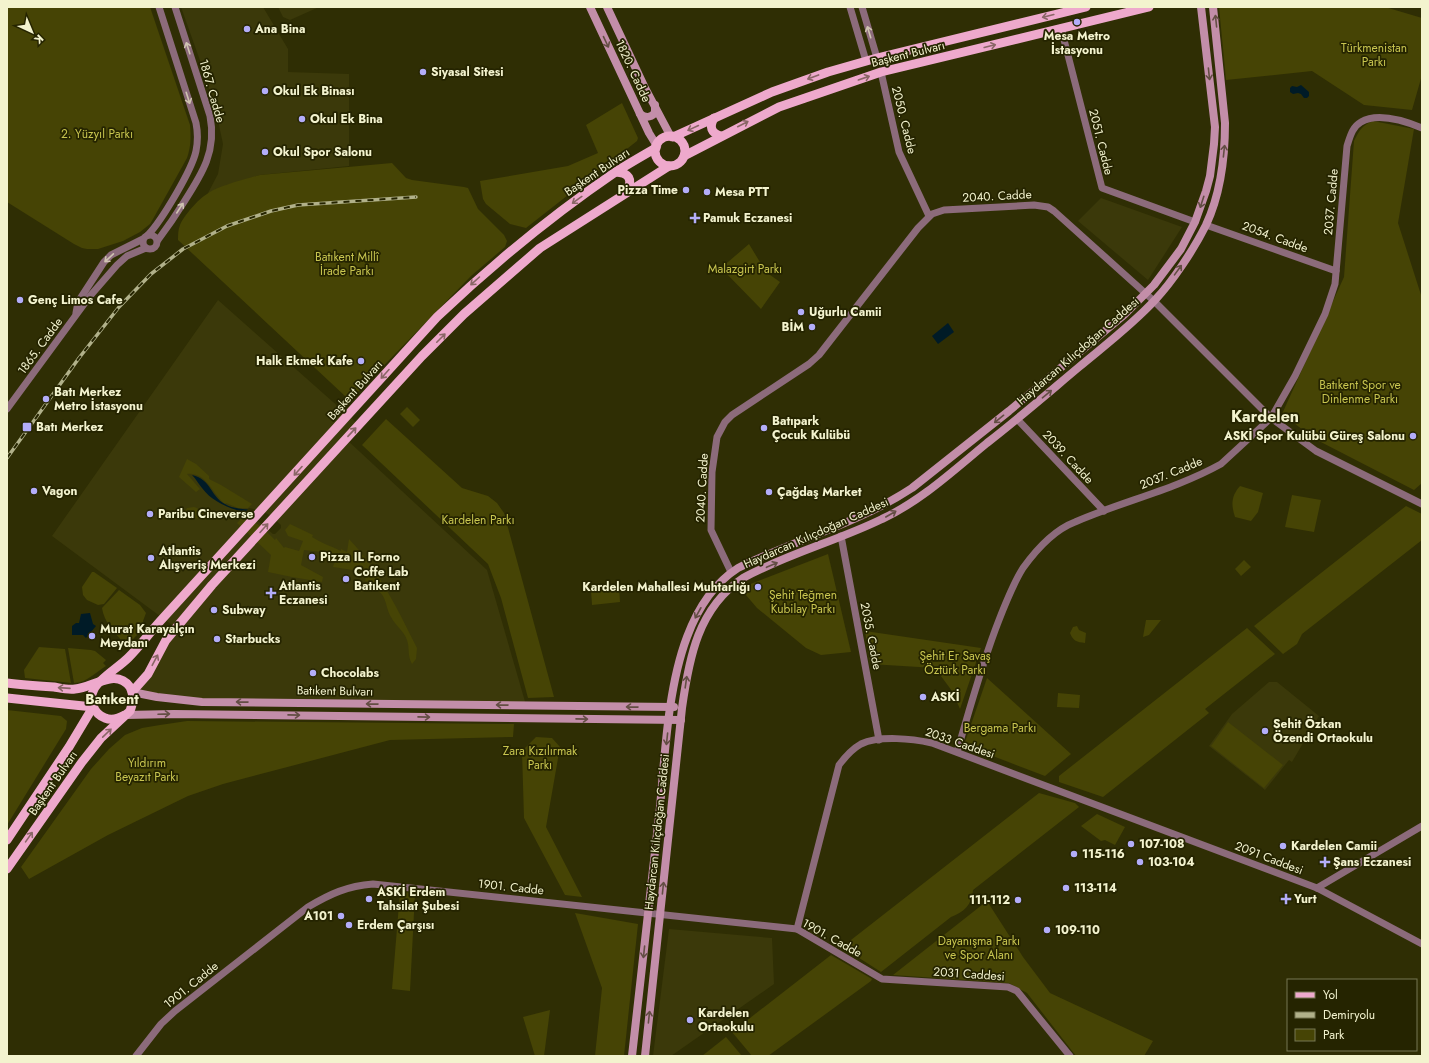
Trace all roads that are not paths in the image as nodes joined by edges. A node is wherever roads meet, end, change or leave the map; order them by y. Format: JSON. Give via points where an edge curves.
{"nodes":[{"id":1,"x":159,"y":7,"type":"edge"},
{"id":2,"x":175,"y":7,"type":"edge"},
{"id":3,"x":590,"y":7,"type":"edge"},
{"id":4,"x":607,"y":7,"type":"edge"},
{"id":5,"x":850,"y":7,"type":"edge"},
{"id":6,"x":862,"y":7,"type":"edge"},
{"id":7,"x":1086,"y":7,"type":"edge"},
{"id":8,"x":1149,"y":7,"type":"edge"},
{"id":9,"x":1201,"y":7,"type":"edge"},
{"id":10,"x":1213,"y":7,"type":"edge"},
{"id":11,"x":1061,"y":28,"type":"junction"},
{"id":12,"x":877,"y":58,"type":"junction"},
{"id":13,"x":866,"y":61,"type":"junction"},
{"id":14,"x":881,"y":72,"type":"junction"},
{"id":15,"x":655,"y":104,"type":"junction"},
{"id":16,"x":640,"y":114,"type":"junction"},
{"id":17,"x":714,"y":118,"type":"junction"},
{"id":18,"x":1421,"y":127,"type":"edge"},
{"id":19,"x":721,"y":136,"type":"junction"},
{"id":20,"x":672,"y":137,"type":"junction"},
{"id":21,"x":656,"y":147,"type":"junction"},
{"id":22,"x":684,"y":156,"type":"junction"},
{"id":23,"x":668,"y":166,"type":"junction"},
{"id":24,"x":616,"y":172,"type":"junction"},
{"id":25,"x":627,"y":191,"type":"junction"},
{"id":26,"x":929,"y":216,"type":"junction"},
{"id":27,"x":1195,"y":222,"type":"junction"},
{"id":28,"x":1206,"y":224,"type":"junction"},
{"id":29,"x":146,"y":237,"type":"junction"},
{"id":30,"x":158,"y":240,"type":"junction"},
{"id":31,"x":146,"y":248,"type":"junction"},
{"id":32,"x":1336,"y":271,"type":"junction"},
{"id":33,"x":1147,"y":294,"type":"junction"},
{"id":34,"x":1154,"y":301,"type":"junction"},
{"id":35,"x":76,"y":315,"type":"junction"},
{"id":36,"x":7,"y":409,"type":"edge"},
{"id":37,"x":1271,"y":418,"type":"junction"},
{"id":38,"x":1017,"y":419,"type":"junction"},
{"id":39,"x":1422,"y":504,"type":"edge"},
{"id":40,"x":1104,"y":511,"type":"junction"},
{"id":41,"x":841,"y":536,"type":"junction"},
{"id":42,"x":731,"y":572,"type":"junction"},
{"id":43,"x":737,"y":582,"type":"junction"},
{"id":44,"x":102,"y":681,"type":"junction"},
{"id":45,"x":7,"y":683,"type":"edge"},
{"id":46,"x":132,"y":692,"type":"junction"},
{"id":47,"x":7,"y":698,"type":"edge"},
{"id":48,"x":560,"y":706,"type":"junction"},
{"id":49,"x":93,"y":707,"type":"junction"},
{"id":50,"x":671,"y":707,"type":"junction"},
{"id":51,"x":682,"y":708,"type":"junction"},
{"id":52,"x":125,"y":715,"type":"junction"},
{"id":53,"x":560,"y":718,"type":"junction"},
{"id":54,"x":669,"y":720,"type":"junction"},
{"id":55,"x":681,"y":720,"type":"junction"},
{"id":56,"x":879,"y":740,"type":"junction"},
{"id":57,"x":957,"y":752,"type":"junction"},
{"id":58,"x":1102,"y":807,"type":"joint"},
{"id":59,"x":1422,"y":826,"type":"edge"},
{"id":60,"x":7,"y":840,"type":"edge"},
{"id":61,"x":7,"y":869,"type":"edge"},
{"id":62,"x":1316,"y":888,"type":"junction"},
{"id":63,"x":648,"y":913,"type":"junction"},
{"id":64,"x":660,"y":914,"type":"junction"},
{"id":65,"x":798,"y":929,"type":"junction"},
{"id":66,"x":1422,"y":944,"type":"edge"},
{"id":67,"x":882,"y":979,"type":"joint"},
{"id":68,"x":136,"y":1056,"type":"edge"},
{"id":69,"x":632,"y":1056,"type":"edge"},
{"id":70,"x":645,"y":1056,"type":"edge"},
{"id":71,"x":1070,"y":1056,"type":"edge"}],
"edges":[{"from":1,"to":29,"type":"street","name":"1867. Cadde","one_way":true,"via":[[196,123],[198,142],[188,172]]},
{"from":30,"to":2,"type":"street","name":"1867. Cadde","one_way":true,"via":[[202,173],[212,139],[210,116]]},
{"from":3,"to":16,"type":"main road","name":"1820. Cadde","one_way":true},
{"from":4,"to":15,"type":"main road","name":"1820. Cadde"},
{"from":5,"to":13,"type":"street"},
{"from":12,"to":6,"type":"street","one_way":true},
{"from":7,"to":12,"type":"main road","name":"Başkent Bulvarı","one_way":true},
{"from":8,"to":11,"type":"main road","name":"Başkent Bulvarı"},
{"from":9,"to":27,"type":"main road","name":"Haydarcan Kılıçdoğan Caddesi","one_way":true,"via":[[1215,127],[1210,176]]},
{"from":28,"to":10,"type":"main road","name":"Haydarcan Kılıçdoğan Caddesi","one_way":true,"via":[[1217,192],[1225,141],[1222,85]]},
{"from":14,"to":11,"type":"main road","name":"Başkent Bulvarı","one_way":true},
{"from":11,"to":27,"type":"street","name":"2051. Cadde","via":[[1102,188]]},
{"from":12,"to":13,"type":"main road","name":"Başkent Bulvarı"},
{"from":13,"to":17,"type":"main road","name":"Başkent Bulvarı","one_way":true,"via":[[772,92]]},
{"from":19,"to":14,"type":"main road","name":"Başkent Bulvarı","one_way":true,"via":[[779,106]]},
{"from":14,"to":26,"type":"street","name":"2050. Cadde","via":[[899,152]]},
{"from":15,"to":16,"type":"main road","via":[[655,113],[651,116]]},
{"from":15,"to":20,"type":"main road","name":"1820. Cadde"},
{"from":16,"to":21,"type":"main road","name":"1820. Cadde"},
{"from":17,"to":19,"type":"main road","via":[[711,130]]},
{"from":17,"to":20,"type":"main road","name":"Başkent Bulvarı","one_way":true},
{"from":18,"to":32,"type":"street","name":"2037. Cadde","via":[[1391,119],[1374,118],[1360,122],[1351,133],[1347,146]]},
{"from":19,"to":22,"type":"main road","name":"Başkent Bulvarı"},
{"from":20,"to":21,"type":"main road","via":[[663,138]]},
{"from":20,"to":22,"type":"main road","via":[[678,138],[684,146]]},
{"from":21,"to":23,"type":"main road","via":[[658,159]]},
{"from":21,"to":24,"type":"main road","name":"Başkent Bulvarı"},
{"from":22,"to":23,"type":"main road","via":[[678,163]]},
{"from":23,"to":25,"type":"main road"},
{"from":24,"to":25,"type":"main road","via":[[622,172],[630,178]]},
{"from":24,"to":44,"type":"main road","name":"Başkent Bulvarı","one_way":true,"via":[[520,243],[437,317],[128,658]]},
{"from":46,"to":25,"type":"main road","one_way":true,"via":[[148,674],[166,640],[212,585],[422,356],[464,314],[530,256]]},
{"from":26,"to":33,"type":"street","name":"2040. Cadde","via":[[944,210],[1027,205],[1048,207]]},
{"from":26,"to":42,"type":"street","name":"2040. Cadde","via":[[819,355],[810,364],[732,415],[721,429],[717,437],[712,472],[711,530]]},
{"from":27,"to":33,"type":"main road","name":"Haydarcan Kılıçdoğan Caddesi","via":[[1180,249]]},
{"from":28,"to":32,"type":"street","name":"2054. Cadde"},
{"from":34,"to":28,"type":"main road","name":"Haydarcan Kılıçdoğan Caddesi","one_way":true,"via":[[1190,253]]},
{"from":29,"to":30,"type":"street","via":[[155,236]]},
{"from":29,"to":31,"type":"street","via":[[143,244]]},
{"from":29,"to":35,"type":"street","name":"1865. Cadde","one_way":true,"via":[[111,255],[104,262],[78,302]]},
{"from":30,"to":31,"type":"street","via":[[156,248]]},
{"from":31,"to":35,"type":"street","name":"1865. Cadde","via":[[127,256],[117,265]]},
{"from":32,"to":37,"type":"street","name":"2037. Cadde","via":[[1335,284],[1325,314]]},
{"from":33,"to":34,"type":"street","name":"2040. Cadde"},
{"from":33,"to":42,"type":"main road","name":"Haydarcan Kılıçdoğan Caddesi","one_way":true,"via":[[912,488],[874,510]]},
{"from":34,"to":37,"type":"street","name":"2040. Cadde"},
{"from":38,"to":34,"type":"main road","name":"Haydarcan Kılıçdoğan Caddesi","one_way":true},
{"from":35,"to":36,"type":"street","name":"1865. Cadde"},
{"from":37,"to":39,"type":"street","name":"2040. Cadde","via":[[1316,451]]},
{"from":37,"to":40,"type":"street","name":"2037. Cadde","via":[[1213,468],[1182,483]]},
{"from":38,"to":40,"type":"street","name":"2039. Cadde"},
{"from":41,"to":38,"type":"main road","name":"Haydarcan Kılıçdoğan Caddesi","one_way":true,"via":[[882,519],[907,504],[934,486]]},
{"from":40,"to":57,"type":"street","name":"2037. Cadde","via":[[1063,528],[1042,546],[1023,568],[1005,604],[988,648]]},
{"from":43,"to":41,"type":"main road","name":"Haydarcan Kılıçdoğan Caddesi","one_way":true,"via":[[752,573]]},
{"from":41,"to":56,"type":"street","name":"2035. Cadde"},
{"from":42,"to":43,"type":"main road"},
{"from":42,"to":50,"type":"main road","name":"Haydarcan Kılıçdoğan Caddesi","one_way":true,"via":[[709,595],[693,623],[679,662]]},
{"from":51,"to":43,"type":"main road","name":"Haydarcan Kılıçdoğan Caddesi","one_way":true,"via":[[688,668],[702,627],[719,599]]},
{"from":44,"to":45,"type":"main road","one_way":true,"via":[[76,689]]},
{"from":44,"to":46,"type":"main road","via":[[120,679]]},
{"from":44,"to":49,"type":"main road","via":[[94,689]]},
{"from":48,"to":46,"type":"main road","name":"Batıkent Bulvarı","one_way":true,"via":[[202,702]]},
{"from":46,"to":52,"type":"main road","via":[[132,705]]},
{"from":47,"to":49,"type":"main road"},
{"from":50,"to":48,"type":"main road","name":"Batıkent Bulvarı","one_way":true},
{"from":48,"to":53,"type":"main road"},
{"from":49,"to":52,"type":"main road","name":"Batıkent Bulvarı","via":[[107,719],[117,720]]},
{"from":49,"to":60,"type":"main road","name":"Başkent Bulvarı"},
{"from":50,"to":51,"type":"main road","name":"Batıkent Bulvarı"},
{"from":50,"to":54,"type":"main road","name":"Haydarcan Kılıçdoğan Caddesi"},
{"from":51,"to":55,"type":"main road","name":"Haydarcan Kılıçdoğan Caddesi"},
{"from":52,"to":53,"type":"main road","name":"Batıkent Bulvarı","one_way":true},
{"from":61,"to":52,"type":"main road","name":"Başkent Bulvarı","one_way":true,"via":[[82,762],[101,738]]},
{"from":53,"to":54,"type":"main road","name":"Batıkent Bulvarı","one_way":true},
{"from":54,"to":55,"type":"main road","name":"Batıkent Bulvarı"},
{"from":54,"to":63,"type":"main road","name":"Haydarcan Kılıçdoğan Caddesi","one_way":true},
{"from":64,"to":55,"type":"main road","name":"Haydarcan Kılıçdoğan Caddesi","one_way":true},
{"from":56,"to":57,"type":"street","name":"2033 Caddesi","via":[[921,741]]},
{"from":56,"to":65,"type":"street","name":"2033 Caddesi","via":[[860,744],[839,765]]},
{"from":57,"to":58,"type":"street","name":"2033 Caddesi"},
{"from":58,"to":62,"type":"street","name":"2091 Caddesi"},
{"from":59,"to":62,"type":"street"},
{"from":62,"to":66,"type":"street","name":"2091 Caddesi"},
{"from":63,"to":64,"type":"street","name":"1901. Cadde"},
{"from":63,"to":68,"type":"street","name":"1901. Cadde","via":[[388,885],[359,885],[343,889],[308,907],[175,1011],[161,1024]]},
{"from":63,"to":69,"type":"main road","name":"Haydarcan Kılıçdoğan Caddesi","one_way":true},
{"from":64,"to":65,"type":"street","name":"1901. Cadde"},
{"from":70,"to":64,"type":"main road","name":"Haydarcan Kılıçdoğan Caddesi","one_way":true},
{"from":65,"to":67,"type":"street","name":"1901. Cadde"},
{"from":67,"to":71,"type":"street","name":"2031 Caddesi","via":[[1008,987],[1017,991]]}]}
